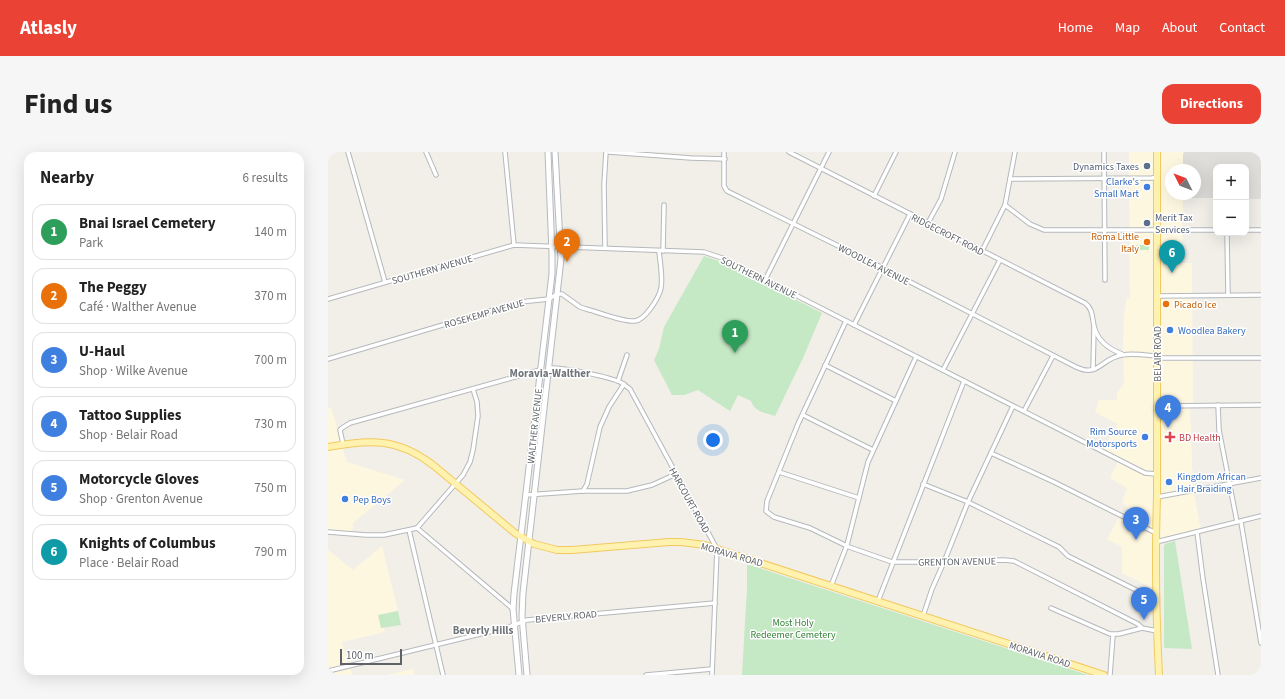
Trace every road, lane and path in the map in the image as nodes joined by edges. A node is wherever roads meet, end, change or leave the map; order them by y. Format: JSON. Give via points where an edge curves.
{"nodes":[{"id":1,"x":348,"y":152,"type":"edge"},
{"id":2,"x":426,"y":152,"type":"edge"},
{"id":3,"x":505,"y":152,"type":"edge"},
{"id":4,"x":548,"y":152,"type":"edge"},
{"id":5,"x":555,"y":152,"type":"edge"},
{"id":6,"x":606,"y":152,"type":"edge"},
{"id":7,"x":609,"y":152,"type":"edge"},
{"id":8,"x":724,"y":152,"type":"edge"},
{"id":9,"x":789,"y":152,"type":"edge"},
{"id":10,"x":829,"y":152,"type":"edge"},
{"id":11,"x":896,"y":152,"type":"edge"},
{"id":12,"x":955,"y":152,"type":"edge"},
{"id":13,"x":1015,"y":152,"type":"edge"},
{"id":14,"x":1104,"y":152,"type":"edge"},
{"id":15,"x":1157,"y":152,"type":"edge"},
{"id":16,"x":661,"y":154,"type":"edge"},
{"id":17,"x":725,"y":159,"type":"junction"},
{"id":18,"x":821,"y":169,"type":"junction"},
{"id":19,"x":436,"y":175,"type":"dead end"},
{"id":20,"x":1157,"y":177,"type":"junction"},
{"id":21,"x":1105,"y":178,"type":"junction"},
{"id":22,"x":1010,"y":179,"type":"junction"},
{"id":23,"x":874,"y":196,"type":"junction"},
{"id":24,"x":664,"y":205,"type":"dead end"},
{"id":25,"x":1005,"y":205,"type":"junction"},
{"id":26,"x":910,"y":214,"type":"junction"},
{"id":27,"x":794,"y":223,"type":"junction"},
{"id":28,"x":928,"y":224,"type":"junction"},
{"id":29,"x":1105,"y":229,"type":"junction"},
{"id":30,"x":1157,"y":229,"type":"junction"},
{"id":31,"x":1213,"y":230,"type":"edge"},
{"id":32,"x":1249,"y":230,"type":"edge"},
{"id":33,"x":1261,"y":230,"type":"edge"},
{"id":34,"x":1227,"y":236,"type":"edge"},
{"id":35,"x":514,"y":245,"type":"junction"},
{"id":36,"x":552,"y":247,"type":"junction"},
{"id":37,"x":560,"y":247,"type":"junction"},
{"id":38,"x":605,"y":248,"type":"junction"},
{"id":39,"x":661,"y":251,"type":"junction"},
{"id":40,"x":982,"y":251,"type":"junction"},
{"id":41,"x":1000,"y":260,"type":"junction"},
{"id":42,"x":883,"y":268,"type":"junction"},
{"id":43,"x":765,"y":280,"type":"junction"},
{"id":44,"x":1106,"y":280,"type":"dead end"},
{"id":45,"x":385,"y":282,"type":"junction"},
{"id":46,"x":557,"y":294,"type":"junction"},
{"id":47,"x":1228,"y":295,"type":"junction"},
{"id":48,"x":1261,"y":295,"type":"edge"},
{"id":49,"x":1157,"y":296,"type":"junction"},
{"id":50,"x":328,"y":299,"type":"edge"},
{"id":51,"x":549,"y":299,"type":"junction"},
{"id":52,"x":972,"y":314,"type":"junction"},
{"id":53,"x":846,"y":321,"type":"junction"},
{"id":54,"x":854,"y":325,"type":"junction"},
{"id":55,"x":1094,"y":326,"type":"junction"},
{"id":56,"x":1123,"y":354,"type":"junction"},
{"id":57,"x":627,"y":355,"type":"dead end"},
{"id":58,"x":1053,"y":356,"type":"junction"},
{"id":59,"x":916,"y":357,"type":"junction"},
{"id":60,"x":1156,"y":357,"type":"junction"},
{"id":61,"x":1261,"y":358,"type":"edge"},
{"id":62,"x":328,"y":359,"type":"edge"},
{"id":63,"x":825,"y":365,"type":"junction"},
{"id":64,"x":549,"y":368,"type":"junction"},
{"id":65,"x":1094,"y":369,"type":"junction"},
{"id":66,"x":540,"y":370,"type":"junction"},
{"id":67,"x":943,"y":370,"type":"junction"},
{"id":68,"x":618,"y":381,"type":"junction"},
{"id":69,"x":964,"y":381,"type":"junction"},
{"id":70,"x":624,"y":384,"type":"junction"},
{"id":71,"x":473,"y":389,"type":"junction"},
{"id":72,"x":896,"y":401,"type":"junction"},
{"id":73,"x":1218,"y":405,"type":"junction"},
{"id":74,"x":1261,"y":405,"type":"edge"},
{"id":75,"x":1013,"y":406,"type":"junction"},
{"id":76,"x":1156,"y":406,"type":"junction"},
{"id":77,"x":1024,"y":411,"type":"junction"},
{"id":78,"x":803,"y":415,"type":"junction"},
{"id":79,"x":343,"y":444,"type":"junction"},
{"id":80,"x":328,"y":447,"type":"edge"},
{"id":81,"x":873,"y":450,"type":"junction"},
{"id":82,"x":991,"y":453,"type":"junction"},
{"id":83,"x":779,"y":472,"type":"junction"},
{"id":84,"x":676,"y":474,"type":"junction"},
{"id":85,"x":1156,"y":474,"type":"junction"},
{"id":86,"x":1261,"y":478,"type":"edge"},
{"id":87,"x":455,"y":483,"type":"junction"},
{"id":88,"x":1230,"y":483,"type":"junction"},
{"id":89,"x":923,"y":484,"type":"junction"},
{"id":90,"x":583,"y":491,"type":"junction"},
{"id":91,"x":526,"y":495,"type":"junction"},
{"id":92,"x":534,"y":496,"type":"junction"},
{"id":93,"x":1157,"y":497,"type":"junction"},
{"id":94,"x":859,"y":498,"type":"junction"},
{"id":95,"x":968,"y":502,"type":"junction"},
{"id":96,"x":1261,"y":516,"type":"edge"},
{"id":97,"x":1239,"y":522,"type":"junction"},
{"id":98,"x":417,"y":528,"type":"junction"},
{"id":99,"x":409,"y":530,"type":"junction"},
{"id":100,"x":328,"y":532,"type":"edge"},
{"id":101,"x":1197,"y":532,"type":"junction"},
{"id":102,"x":1156,"y":533,"type":"junction"},
{"id":103,"x":521,"y":537,"type":"junction"},
{"id":104,"x":528,"y":541,"type":"junction"},
{"id":105,"x":1156,"y":542,"type":"junction"},
{"id":106,"x":846,"y":545,"type":"junction"},
{"id":107,"x":717,"y":549,"type":"junction"},
{"id":108,"x":892,"y":562,"type":"junction"},
{"id":109,"x":944,"y":562,"type":"junction"},
{"id":110,"x":831,"y":586,"type":"junction"},
{"id":111,"x":1156,"y":598,"type":"junction"},
{"id":112,"x":878,"y":602,"type":"junction"},
{"id":113,"x":715,"y":603,"type":"junction"},
{"id":114,"x":1051,"y":608,"type":"dead end"},
{"id":115,"x":1261,"y":608,"type":"edge"},
{"id":116,"x":513,"y":609,"type":"junction"},
{"id":117,"x":1256,"y":609,"type":"junction"},
{"id":118,"x":923,"y":616,"type":"junction"},
{"id":119,"x":523,"y":621,"type":"junction"},
{"id":120,"x":515,"y":625,"type":"junction"},
{"id":121,"x":1142,"y":628,"type":"junction"},
{"id":122,"x":1157,"y":631,"type":"junction"},
{"id":123,"x":1113,"y":635,"type":"junction"},
{"id":124,"x":1261,"y":643,"type":"edge"},
{"id":125,"x":436,"y":645,"type":"junction"},
{"id":126,"x":712,"y":669,"type":"junction"},
{"id":127,"x":328,"y":670,"type":"edge"},
{"id":128,"x":443,"y":675,"type":"edge"},
{"id":129,"x":519,"y":675,"type":"edge"},
{"id":130,"x":527,"y":675,"type":"edge"},
{"id":131,"x":646,"y":675,"type":"edge"},
{"id":132,"x":712,"y":675,"type":"edge"},
{"id":133,"x":1104,"y":675,"type":"edge"},
{"id":134,"x":1110,"y":675,"type":"edge"},
{"id":135,"x":1159,"y":675,"type":"edge"},
{"id":136,"x":1218,"y":675,"type":"edge"}],
"edges":[{"from":1,"to":45,"type":"street"},
{"from":2,"to":19,"type":"street"},
{"from":3,"to":35,"type":"street"},
{"from":4,"to":36,"type":"main road","name":"WALTHER AVENUE"},
{"from":5,"to":37,"type":"main road","name":"WALTHER AVENUE"},
{"from":6,"to":38,"type":"street"},
{"from":7,"to":16,"type":"street"},
{"from":8,"to":17,"type":"street"},
{"from":9,"to":18,"type":"street","name":"RIDGECROFT ROAD"},
{"from":10,"to":18,"type":"street"},
{"from":11,"to":23,"type":"street"},
{"from":12,"to":28,"type":"street","via":[[941,199]]},
{"from":13,"to":22,"type":"street"},
{"from":14,"to":21,"type":"street"},
{"from":15,"to":20,"type":"main road","name":"BELAIR ROAD"},
{"from":16,"to":17,"type":"street"},
{"from":17,"to":27,"type":"street","name":"WOODLEA AVENUE","via":[[724,186],[727,191]]},
{"from":18,"to":23,"type":"street","name":"RIDGECROFT ROAD"},
{"from":18,"to":27,"type":"street"},
{"from":20,"to":21,"type":"street"},
{"from":20,"to":30,"type":"main road","name":"BELAIR ROAD"},
{"from":21,"to":22,"type":"street"},
{"from":21,"to":29,"type":"street"},
{"from":22,"to":25,"type":"street"},
{"from":23,"to":26,"type":"street","name":"RIDGECROFT ROAD"},
{"from":24,"to":39,"type":"street"},
{"from":25,"to":29,"type":"street","via":[[1041,229]]},
{"from":25,"to":40,"type":"street"},
{"from":26,"to":28,"type":"street","name":"RIDGECROFT ROAD"},
{"from":26,"to":42,"type":"street"},
{"from":27,"to":42,"type":"street","name":"WOODLEA AVENUE"},
{"from":27,"to":43,"type":"street"},
{"from":28,"to":40,"type":"street","name":"RIDGECROFT ROAD"},
{"from":29,"to":30,"type":"street"},
{"from":29,"to":44,"type":"street"},
{"from":30,"to":31,"type":"street"},
{"from":30,"to":49,"type":"main road","name":"BELAIR ROAD"},
{"from":32,"to":33,"type":"street"},
{"from":34,"to":47,"type":"street"},
{"from":35,"to":36,"type":"street","name":"SOUTHERN AVENUE"},
{"from":35,"to":45,"type":"street","name":"SOUTHERN AVENUE"},
{"from":36,"to":37,"type":"street","name":"SOUTHERN AVENUE"},
{"from":36,"to":51,"type":"main road","name":"WALTHER AVENUE"},
{"from":37,"to":38,"type":"street","name":"SOUTHERN AVENUE"},
{"from":37,"to":46,"type":"main road","name":"WALTHER AVENUE"},
{"from":38,"to":39,"type":"street","name":"SOUTHERN AVENUE"},
{"from":39,"to":43,"type":"street","name":"SOUTHERN AVENUE","via":[[710,254]]},
{"from":39,"to":46,"type":"street","via":[[661,288],[648,312],[638,320],[627,320],[580,307],[562,294]]},
{"from":40,"to":41,"type":"street","name":"RIDGECROFT ROAD"},
{"from":41,"to":52,"type":"street"},
{"from":41,"to":55,"type":"street","name":"RIDGECROFT ROAD","via":[[1087,305],[1092,312]]},
{"from":42,"to":52,"type":"street","name":"WOODLEA AVENUE"},
{"from":42,"to":54,"type":"street"},
{"from":43,"to":53,"type":"street","name":"SOUTHERN AVENUE"},
{"from":45,"to":50,"type":"street","name":"SOUTHERN AVENUE"},
{"from":46,"to":51,"type":"street","name":"ROSEKEMP AVENUE"},
{"from":46,"to":64,"type":"main road","name":"WALTHER AVENUE"},
{"from":47,"to":48,"type":"street"},
{"from":47,"to":49,"type":"street"},
{"from":49,"to":60,"type":"main road","name":"BELAIR ROAD"},
{"from":51,"to":62,"type":"street","name":"ROSEKEMP AVENUE","via":[[520,302]]},
{"from":51,"to":66,"type":"main road","name":"WALTHER AVENUE"},
{"from":52,"to":58,"type":"street","name":"WOODLEA AVENUE"},
{"from":52,"to":67,"type":"street"},
{"from":53,"to":54,"type":"street","name":"SOUTHERN AVENUE"},
{"from":53,"to":63,"type":"street"},
{"from":54,"to":59,"type":"street","name":"SOUTHERN AVENUE"},
{"from":55,"to":56,"type":"street","name":"RIDGECROFT ROAD","via":[[1105,344]]},
{"from":55,"to":65,"type":"street","name":"RIDGECROFT ROAD"},
{"from":56,"to":60,"type":"street"},
{"from":56,"to":65,"type":"street"},
{"from":57,"to":68,"type":"street"},
{"from":58,"to":65,"type":"street","name":"WOODLEA AVENUE","via":[[1083,370]]},
{"from":58,"to":77,"type":"street"},
{"from":59,"to":67,"type":"street","name":"SOUTHERN AVENUE"},
{"from":59,"to":72,"type":"street"},
{"from":60,"to":61,"type":"street"},
{"from":60,"to":76,"type":"main road","name":"BELAIR ROAD"},
{"from":63,"to":72,"type":"street"},
{"from":63,"to":78,"type":"street"},
{"from":64,"to":66,"type":"main road"},
{"from":64,"to":68,"type":"street","via":[[571,370]]},
{"from":64,"to":92,"type":"main road","name":"WALTHER AVENUE"},
{"from":66,"to":71,"type":"street"},
{"from":66,"to":91,"type":"main road","name":"WALTHER AVENUE"},
{"from":67,"to":69,"type":"street","name":"SOUTHERN AVENUE"},
{"from":68,"to":70,"type":"street"},
{"from":69,"to":75,"type":"street","name":"SOUTHERN AVENUE"},
{"from":69,"to":89,"type":"street"},
{"from":70,"to":84,"type":"street","name":"HARCOURT ROAD","via":[[632,392]]},
{"from":70,"to":90,"type":"street","via":[[600,427],[587,484]]},
{"from":71,"to":79,"type":"street","via":[[350,423],[340,430]]},
{"from":71,"to":87,"type":"street","via":[[478,409],[473,450],[467,469]]},
{"from":72,"to":81,"type":"street"},
{"from":73,"to":74,"type":"street"},
{"from":73,"to":76,"type":"street"},
{"from":73,"to":88,"type":"street","via":[[1218,428]]},
{"from":75,"to":77,"type":"street","name":"SOUTHERN AVENUE"},
{"from":75,"to":82,"type":"street"},
{"from":76,"to":85,"type":"main road","name":"BELAIR ROAD"},
{"from":77,"to":85,"type":"street","name":"SOUTHERN AVENUE","via":[[1145,473]]},
{"from":78,"to":81,"type":"street"},
{"from":78,"to":83,"type":"street"},
{"from":79,"to":80,"type":"main road","name":"MORAVIA ROAD"},
{"from":79,"to":87,"type":"main road","name":"MORAVIA ROAD","via":[[379,442],[404,448],[426,460]]},
{"from":81,"to":94,"type":"street"},
{"from":82,"to":95,"type":"street"},
{"from":82,"to":102,"type":"street"},
{"from":83,"to":94,"type":"street"},
{"from":83,"to":106,"type":"street","name":"GRENTON AVENUE","via":[[767,501],[766,511],[771,516],[814,530]]},
{"from":84,"to":90,"type":"street","via":[[634,490]]},
{"from":84,"to":107,"type":"street","name":"HARCOURT ROAD"},
{"from":85,"to":93,"type":"main road","name":"BELAIR ROAD"},
{"from":86,"to":88,"type":"street"},
{"from":87,"to":98,"type":"street"},
{"from":87,"to":103,"type":"main road","name":"MORAVIA ROAD"},
{"from":88,"to":93,"type":"street"},
{"from":88,"to":97,"type":"street"},
{"from":89,"to":95,"type":"street"},
{"from":89,"to":108,"type":"street"},
{"from":90,"to":92,"type":"street"},
{"from":91,"to":92,"type":"street"},
{"from":91,"to":103,"type":"main road","name":"WALTHER AVENUE"},
{"from":92,"to":104,"type":"main road","name":"WALTHER AVENUE"},
{"from":93,"to":102,"type":"main road","name":"BELAIR ROAD"},
{"from":94,"to":106,"type":"street"},
{"from":95,"to":109,"type":"street"},
{"from":95,"to":111,"type":"street","via":[[1055,545],[1068,556]]},
{"from":96,"to":97,"type":"street"},
{"from":97,"to":101,"type":"street"},
{"from":97,"to":117,"type":"street"},
{"from":98,"to":99,"type":"street"},
{"from":98,"to":116,"type":"street"},
{"from":99,"to":100,"type":"street","via":[[384,535]]},
{"from":99,"to":125,"type":"street"},
{"from":101,"to":105,"type":"street"},
{"from":101,"to":136,"type":"street"},
{"from":102,"to":105,"type":"main road","name":"BELAIR ROAD"},
{"from":103,"to":104,"type":"main road","name":"MORAVIA ROAD"},
{"from":103,"to":116,"type":"main road","name":"WALTHER AVENUE"},
{"from":104,"to":107,"type":"main road","name":"MORAVIA ROAD","via":[[551,549],[566,550],[681,542]]},
{"from":104,"to":119,"type":"main road","name":"WALTHER AVENUE","via":[[522,593]]},
{"from":105,"to":111,"type":"main road","name":"BELAIR ROAD"},
{"from":106,"to":108,"type":"street","name":"GRENTON AVENUE"},
{"from":106,"to":110,"type":"street"},
{"from":107,"to":110,"type":"main road","name":"MORAVIA ROAD"},
{"from":107,"to":113,"type":"street"},
{"from":108,"to":109,"type":"street","name":"GRENTON AVENUE"},
{"from":108,"to":112,"type":"street"},
{"from":109,"to":118,"type":"street"},
{"from":109,"to":121,"type":"street","name":"GRENTON AVENUE","via":[[1014,562]]},
{"from":110,"to":112,"type":"main road","name":"MORAVIA ROAD"},
{"from":111,"to":122,"type":"main road","name":"BELAIR ROAD"},
{"from":112,"to":118,"type":"main road","name":"MORAVIA ROAD"},
{"from":113,"to":119,"type":"street","name":"BEVERLY ROAD"},
{"from":113,"to":126,"type":"street"},
{"from":114,"to":123,"type":"street"},
{"from":115,"to":117,"type":"street"},
{"from":116,"to":120,"type":"main road","name":"WALTHER AVENUE"},
{"from":117,"to":124,"type":"street"},
{"from":118,"to":133,"type":"main road","name":"MORAVIA ROAD"},
{"from":119,"to":120,"type":"street","name":"BEVERLY ROAD"},
{"from":119,"to":130,"type":"main road","name":"WALTHER AVENUE"},
{"from":120,"to":125,"type":"street","name":"BEVERLY ROAD"},
{"from":120,"to":129,"type":"main road","name":"WALTHER AVENUE"},
{"from":121,"to":122,"type":"street"},
{"from":121,"to":123,"type":"street"},
{"from":122,"to":135,"type":"main road","name":"BELAIR ROAD"},
{"from":123,"to":134,"type":"street"},
{"from":125,"to":127,"type":"street","name":"BEVERLY ROAD"},
{"from":125,"to":128,"type":"street"},
{"from":126,"to":131,"type":"street"},
{"from":126,"to":132,"type":"street"}]}
